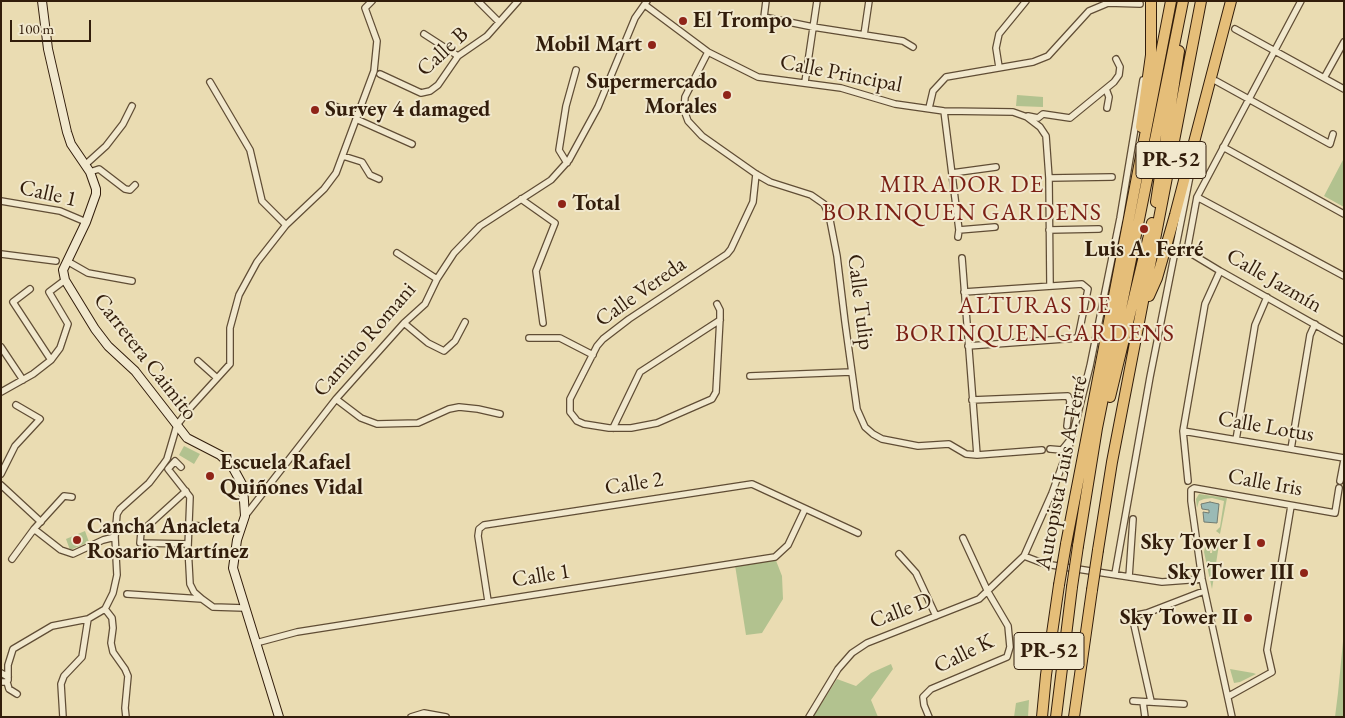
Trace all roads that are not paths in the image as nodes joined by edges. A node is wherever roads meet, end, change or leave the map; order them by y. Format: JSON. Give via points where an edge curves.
{"nodes":[{"id":1,"x":42,"y":1,"type":"edge"},
{"id":2,"x":372,"y":1,"type":"edge"},
{"id":3,"x":478,"y":1,"type":"edge"},
{"id":4,"x":518,"y":1,"type":"edge"},
{"id":5,"x":766,"y":1,"type":"edge"},
{"id":6,"x":817,"y":1,"type":"edge"},
{"id":7,"x":869,"y":1,"type":"edge"},
{"id":8,"x":1026,"y":1,"type":"edge"},
{"id":9,"x":1151,"y":1,"type":"edge"},
{"id":10,"x":1171,"y":1,"type":"edge"},
{"id":11,"x":1182,"y":1,"type":"edge"},
{"id":12,"x":1187,"y":1,"type":"edge"},
{"id":13,"x":1201,"y":1,"type":"edge"},
{"id":14,"x":1231,"y":1,"type":"edge"},
{"id":15,"x":1301,"y":1,"type":"edge"},
{"id":16,"x":1129,"y":2,"type":"edge"},
{"id":17,"x":646,"y":3,"type":"edge"},
{"id":18,"x":1140,"y":4,"type":"dead end"},
{"id":19,"x":499,"y":22,"type":"junction"},
{"id":20,"x":813,"y":27,"type":"junction"},
{"id":21,"x":1235,"y":29,"type":"dead end"},
{"id":22,"x":424,"y":34,"type":"dead end"},
{"id":23,"x":864,"y":35,"type":"junction"},
{"id":24,"x":1152,"y":36,"type":"junction"},
{"id":25,"x":1344,"y":42,"type":"edge"},
{"id":26,"x":913,"y":47,"type":"dead end"},
{"id":27,"x":708,"y":52,"type":"junction"},
{"id":28,"x":1276,"y":52,"type":"junction"},
{"id":29,"x":458,"y":56,"type":"junction"},
{"id":30,"x":1116,"y":59,"type":"dead end"},
{"id":31,"x":999,"y":67,"type":"junction"},
{"id":32,"x":576,"y":70,"type":"dead end"},
{"id":33,"x":380,"y":74,"type":"dead end"},
{"id":34,"x":1324,"y":78,"type":"junction"},
{"id":35,"x":1216,"y":81,"type":"dead end"},
{"id":36,"x":210,"y":82,"type":"dead end"},
{"id":37,"x":806,"y":82,"type":"junction"},
{"id":38,"x":1106,"y":89,"type":"junction"},
{"id":39,"x":1344,"y":89,"type":"edge"},
{"id":40,"x":1250,"y":100,"type":"junction"},
{"id":41,"x":330,"y":104,"type":"dead end"},
{"id":42,"x":132,"y":106,"type":"dead end"},
{"id":43,"x":929,"y":108,"type":"junction"},
{"id":44,"x":1108,"y":108,"type":"dead end"},
{"id":45,"x":944,"y":111,"type":"junction"},
{"id":46,"x":1021,"y":115,"type":"junction"},
{"id":47,"x":357,"y":118,"type":"junction"},
{"id":48,"x":1332,"y":134,"type":"dead end"},
{"id":49,"x":412,"y":144,"type":"dead end"},
{"id":50,"x":1223,"y":147,"type":"junction"},
{"id":51,"x":1192,"y":151,"type":"junction"},
{"id":52,"x":343,"y":156,"type":"junction"},
{"id":53,"x":566,"y":163,"type":"junction"},
{"id":54,"x":996,"y":167,"type":"dead end"},
{"id":55,"x":87,"y":168,"type":"junction"},
{"id":56,"x":952,"y":173,"type":"junction"},
{"id":57,"x":756,"y":174,"type":"junction"},
{"id":58,"x":1112,"y":177,"type":"dead end"},
{"id":59,"x":1049,"y":178,"type":"junction"},
{"id":60,"x":379,"y":179,"type":"dead end"},
{"id":61,"x":135,"y":184,"type":"dead end"},
{"id":62,"x":1136,"y":184,"type":"junction"},
{"id":63,"x":1197,"y":197,"type":"junction"},
{"id":64,"x":522,"y":199,"type":"junction"},
{"id":65,"x":1,"y":201,"type":"edge"},
{"id":66,"x":1344,"y":214,"type":"edge"},
{"id":67,"x":86,"y":222,"type":"junction"},
{"id":68,"x":286,"y":225,"type":"junction"},
{"id":69,"x":995,"y":227,"type":"dead end"},
{"id":70,"x":959,"y":230,"type":"junction"},
{"id":71,"x":1049,"y":230,"type":"junction"},
{"id":72,"x":1098,"y":230,"type":"dead end"},
{"id":73,"x":958,"y":237,"type":"dead end"},
{"id":74,"x":1,"y":254,"type":"edge"},
{"id":75,"x":397,"y":254,"type":"dead end"},
{"id":76,"x":962,"y":258,"type":"dead end"},
{"id":77,"x":56,"y":261,"type":"dead end"},
{"id":78,"x":67,"y":261,"type":"junction"},
{"id":79,"x":1220,"y":271,"type":"junction"},
{"id":80,"x":1344,"y":276,"type":"edge"},
{"id":81,"x":437,"y":279,"type":"junction"},
{"id":82,"x":65,"y":280,"type":"junction"},
{"id":83,"x":132,"y":281,"type":"dead end"},
{"id":84,"x":1050,"y":286,"type":"junction"},
{"id":85,"x":30,"y":289,"type":"dead end"},
{"id":86,"x":964,"y":292,"type":"junction"},
{"id":87,"x":1267,"y":297,"type":"junction"},
{"id":88,"x":717,"y":304,"type":"dead end"},
{"id":89,"x":1141,"y":318,"type":"junction"},
{"id":90,"x":720,"y":320,"type":"junction"},
{"id":91,"x":465,"y":322,"type":"dead end"},
{"id":92,"x":404,"y":323,"type":"junction"},
{"id":93,"x":543,"y":323,"type":"dead end"},
{"id":94,"x":1315,"y":324,"type":"junction"},
{"id":95,"x":529,"y":338,"type":"dead end"},
{"id":96,"x":1344,"y":341,"type":"edge"},
{"id":97,"x":968,"y":346,"type":"junction"},
{"id":98,"x":1,"y":347,"type":"edge"},
{"id":99,"x":593,"y":355,"type":"junction"},
{"id":100,"x":51,"y":360,"type":"junction"},
{"id":101,"x":198,"y":361,"type":"dead end"},
{"id":102,"x":851,"y":372,"type":"junction"},
{"id":103,"x":750,"y":376,"type":"dead end"},
{"id":104,"x":218,"y":378,"type":"junction"},
{"id":105,"x":23,"y":380,"type":"junction"},
{"id":106,"x":1,"y":392,"type":"edge"},
{"id":107,"x":336,"y":399,"type":"junction"},
{"id":108,"x":972,"y":400,"type":"junction"},
{"id":109,"x":16,"y":405,"type":"dead end"},
{"id":110,"x":500,"y":414,"type":"dead end"},
{"id":111,"x":178,"y":425,"type":"junction"},
{"id":112,"x":1067,"y":426,"type":"dead end"},
{"id":113,"x":613,"y":428,"type":"junction"},
{"id":114,"x":1183,"y":431,"type":"junction"},
{"id":115,"x":1073,"y":436,"type":"junction"},
{"id":116,"x":1236,"y":440,"type":"junction"},
{"id":117,"x":1050,"y":449,"type":"dead end"},
{"id":118,"x":1291,"y":449,"type":"junction"},
{"id":119,"x":1042,"y":450,"type":"dead end"},
{"id":120,"x":977,"y":455,"type":"junction"},
{"id":121,"x":1344,"y":459,"type":"edge"},
{"id":122,"x":181,"y":467,"type":"dead end"},
{"id":123,"x":1,"y":474,"type":"edge"},
{"id":124,"x":1090,"y":478,"type":"junction"},
{"id":125,"x":1188,"y":481,"type":"dead end"},
{"id":126,"x":1,"y":485,"type":"edge"},
{"id":127,"x":186,"y":492,"type":"junction"},
{"id":128,"x":72,"y":497,"type":"dead end"},
{"id":129,"x":1291,"y":506,"type":"junction"},
{"id":130,"x":804,"y":508,"type":"junction"},
{"id":131,"x":245,"y":516,"type":"junction"},
{"id":132,"x":1133,"y":519,"type":"dead end"},
{"id":133,"x":41,"y":522,"type":"junction"},
{"id":134,"x":189,"y":525,"type":"junction"},
{"id":135,"x":212,"y":527,"type":"dead end"},
{"id":136,"x":34,"y":528,"type":"junction"},
{"id":137,"x":858,"y":533,"type":"dead end"},
{"id":138,"x":116,"y":537,"type":"junction"},
{"id":139,"x":963,"y":538,"type":"dead end"},
{"id":140,"x":188,"y":544,"type":"junction"},
{"id":141,"x":899,"y":554,"type":"dead end"},
{"id":142,"x":1024,"y":556,"type":"junction"},
{"id":143,"x":12,"y":559,"type":"dead end"},
{"id":144,"x":1115,"y":574,"type":"junction"},
{"id":145,"x":1129,"y":577,"type":"junction"},
{"id":146,"x":1202,"y":579,"type":"junction"},
{"id":147,"x":1204,"y":591,"type":"junction"},
{"id":148,"x":988,"y":592,"type":"junction"},
{"id":149,"x":127,"y":594,"type":"dead end"},
{"id":150,"x":202,"y":600,"type":"junction"},
{"id":151,"x":488,"y":602,"type":"junction"},
{"id":152,"x":245,"y":608,"type":"junction"},
{"id":153,"x":105,"y":609,"type":"junction"},
{"id":154,"x":936,"y":616,"type":"junction"},
{"id":155,"x":88,"y":619,"type":"junction"},
{"id":156,"x":256,"y":643,"type":"junction"},
{"id":157,"x":1,"y":673,"type":"edge"},
{"id":158,"x":5,"y":680,"type":"edge"},
{"id":159,"x":17,"y":694,"type":"dead end"},
{"id":160,"x":1229,"y":696,"type":"junction"},
{"id":161,"x":1133,"y":701,"type":"dead end"},
{"id":162,"x":1151,"y":701,"type":"junction"},
{"id":163,"x":1143,"y":702,"type":"junction"},
{"id":164,"x":1184,"y":704,"type":"dead end"},
{"id":165,"x":63,"y":717,"type":"edge"},
{"id":166,"x":126,"y":717,"type":"edge"},
{"id":167,"x":279,"y":717,"type":"edge"},
{"id":168,"x":411,"y":717,"type":"edge"},
{"id":169,"x":446,"y":717,"type":"edge"},
{"id":170,"x":809,"y":717,"type":"edge"},
{"id":171,"x":928,"y":717,"type":"edge"},
{"id":172,"x":1042,"y":717,"type":"edge"},
{"id":173,"x":1056,"y":717,"type":"edge"},
{"id":174,"x":1074,"y":717,"type":"edge"},
{"id":175,"x":1145,"y":717,"type":"edge"},
{"id":176,"x":1232,"y":717,"type":"edge"}],
"edges":[{"from":1,"to":55,"type":"street","name":"Carretera Caimito","via":[[48,49],[67,132]]},
{"from":2,"to":47,"type":"street","via":[[365,8],[377,41],[374,71]]},
{"from":3,"to":19,"type":"street"},
{"from":4,"to":19,"type":"street","name":"Calle B"},
{"from":5,"to":20,"type":"street","via":[[764,17]]},
{"from":6,"to":20,"type":"street"},
{"from":7,"to":23,"type":"street"},
{"from":8,"to":31,"type":"street","via":[[999,34],[996,48]]},
{"from":9,"to":24,"type":"highway"},
{"from":10,"to":62,"type":"highway","name":"Autopista Luis A. Ferré","number":"PR-52"},
{"from":11,"to":124,"type":"highway"},
{"from":12,"to":124,"type":"highway","via":[[1152,222]]},
{"from":13,"to":89,"type":"highway","number":"PR-52"},
{"from":14,"to":51,"type":"highway"},
{"from":15,"to":28,"type":"street"},
{"from":16,"to":18,"type":"street"},
{"from":16,"to":31,"type":"street","via":[[1108,3],[1089,11],[1048,56],[1033,62]]},
{"from":17,"to":27,"type":"street","name":"Calle Principal"},
{"from":17,"to":53,"type":"street","name":"Camino Romani","via":[[635,18],[598,107]]},
{"from":19,"to":29,"type":"street","name":"Calle B","via":[[487,36]]},
{"from":20,"to":23,"type":"street"},
{"from":20,"to":37,"type":"street"},
{"from":21,"to":28,"type":"street"},
{"from":22,"to":29,"type":"street"},
{"from":23,"to":26,"type":"street","via":[[904,41]]},
{"from":24,"to":62,"type":"highway"},
{"from":24,"to":115,"type":"street","via":[[1120,218]]},
{"from":25,"to":34,"type":"street"},
{"from":27,"to":37,"type":"street","name":"Calle Principal","via":[[758,77]]},
{"from":27,"to":57,"type":"street","name":"Calle Tulip","via":[[685,97],[684,110],[688,121],[702,136]]},
{"from":28,"to":34,"type":"street"},
{"from":28,"to":40,"type":"street"},
{"from":29,"to":33,"type":"street","name":"Calle B","via":[[430,91],[421,93]]},
{"from":30,"to":38,"type":"street","via":[[1119,75]]},
{"from":31,"to":43,"type":"street","via":[[946,77],[933,91]]},
{"from":32,"to":53,"type":"street","via":[[559,150]]},
{"from":34,"to":39,"type":"street"},
{"from":35,"to":40,"type":"street"},
{"from":36,"to":68,"type":"street","via":[[250,150],[262,201]]},
{"from":37,"to":43,"type":"street","name":"Calle Principal","via":[[842,88],[895,104]]},
{"from":38,"to":44,"type":"street"},
{"from":38,"to":46,"type":"street","via":[[1070,118]]},
{"from":40,"to":48,"type":"street","via":[[1330,144]]},
{"from":40,"to":50,"type":"street"},
{"from":41,"to":47,"type":"street"},
{"from":42,"to":55,"type":"street","via":[[118,132]]},
{"from":43,"to":45,"type":"street","name":"Calle Principal"},
{"from":45,"to":46,"type":"street","name":"Calle Principal","via":[[1013,112]]},
{"from":45,"to":56,"type":"street"},
{"from":46,"to":59,"type":"street","name":"Calle Principal","via":[[1040,127],[1046,136]]},
{"from":47,"to":49,"type":"street"},
{"from":47,"to":52,"type":"street"},
{"from":50,"to":63,"type":"street"},
{"from":50,"to":66,"type":"street"},
{"from":51,"to":89,"type":"highway","via":[[1157,278]]},
{"from":51,"to":144,"type":"street","via":[[1193,164]]},
{"from":52,"to":60,"type":"street","via":[[362,162],[370,174]]},
{"from":52,"to":68,"type":"street","via":[[324,189]]},
{"from":53,"to":64,"type":"street","name":"Camino Romani","via":[[551,180]]},
{"from":54,"to":56,"type":"street"},
{"from":55,"to":61,"type":"street","via":[[99,169],[125,189],[130,190]]},
{"from":55,"to":67,"type":"street","name":"Carretera Caimito","via":[[96,194]]},
{"from":56,"to":70,"type":"street"},
{"from":57,"to":99,"type":"street","name":"Calle Vereda","via":[[753,202],[727,254],[606,335]]},
{"from":57,"to":102,"type":"street","name":"Calle Tulip","via":[[811,195],[824,204],[837,256]]},
{"from":58,"to":59,"type":"street"},
{"from":59,"to":71,"type":"street"},
{"from":62,"to":172,"type":"highway","name":"Autopista Luis A. Ferré","number":"PR-52","bridge":true,"via":[[1066,544]]},
{"from":63,"to":79,"type":"street","name":"Calle Jazmín","via":[[1187,251]]},
{"from":63,"to":80,"type":"street"},
{"from":64,"to":81,"type":"street","name":"Camino Romani","via":[[480,226],[454,252]]},
{"from":64,"to":93,"type":"street","via":[[555,223],[536,271]]},
{"from":65,"to":67,"type":"street","name":"Calle 1","via":[[60,211]]},
{"from":67,"to":78,"type":"street","name":"Carretera Caimito"},
{"from":68,"to":104,"type":"street","via":[[257,262],[239,295],[230,328],[230,364]]},
{"from":69,"to":70,"type":"street"},
{"from":70,"to":73,"type":"street"},
{"from":71,"to":72,"type":"street"},
{"from":71,"to":84,"type":"street"},
{"from":74,"to":77,"type":"street"},
{"from":75,"to":81,"type":"street"},
{"from":76,"to":86,"type":"street"},
{"from":78,"to":82,"type":"street","name":"Carretera Caimito","via":[[63,270]]},
{"from":78,"to":83,"type":"street","via":[[88,273]]},
{"from":79,"to":87,"type":"street","name":"Calle Jazmín"},
{"from":79,"to":114,"type":"street","via":[[1205,304]]},
{"from":81,"to":92,"type":"street","name":"Camino Romani","via":[[424,304]]},
{"from":82,"to":100,"type":"street","via":[[49,292],[68,324],[60,348]]},
{"from":82,"to":111,"type":"street","name":"Carretera Caimito","via":[[108,346],[135,371]]},
{"from":84,"to":86,"type":"street"},
{"from":84,"to":97,"type":"street","via":[[1082,284],[1088,289],[1078,338]]},
{"from":85,"to":100,"type":"street","via":[[13,302]]},
{"from":86,"to":97,"type":"street"},
{"from":87,"to":94,"type":"street","name":"Calle Jazmín"},
{"from":87,"to":116,"type":"street","via":[[1255,326]]},
{"from":88,"to":90,"type":"street","name":"Calle Vereda"},
{"from":89,"to":174,"type":"highway","number":"PR-52","bridge":true,"via":[[1112,462]]},
{"from":90,"to":113,"type":"street","via":[[640,372]]},
{"from":90,"to":113,"type":"street","name":"Calle Vereda","via":[[716,392],[712,399],[657,423]]},
{"from":91,"to":92,"type":"street","via":[[455,341],[444,351],[428,343]]},
{"from":92,"to":107,"type":"street","name":"Camino Romani"},
{"from":94,"to":96,"type":"street","name":"Calle Jazmín"},
{"from":94,"to":118,"type":"street","via":[[1310,336]]},
{"from":95,"to":99,"type":"street","via":[[560,338]]},
{"from":97,"to":108,"type":"street"},
{"from":98,"to":105,"type":"street"},
{"from":99,"to":113,"type":"street","name":"Calle Vereda","via":[[570,399],[570,412],[584,424]]},
{"from":100,"to":105,"type":"street"},
{"from":101,"to":104,"type":"street"},
{"from":102,"to":103,"type":"street"},
{"from":102,"to":120,"type":"street","name":"Calle Tulip","via":[[857,409],[872,434],[918,446],[949,444],[966,454]]},
{"from":104,"to":111,"type":"street"},
{"from":105,"to":106,"type":"street"},
{"from":107,"to":110,"type":"street","via":[[361,418],[377,424],[418,423],[459,407]]},
{"from":107,"to":131,"type":"street","name":"Camino Romani"},
{"from":108,"to":112,"type":"street","via":[[1068,396]]},
{"from":108,"to":120,"type":"street"},
{"from":109,"to":123,"type":"street","via":[[40,419],[15,446]]},
{"from":111,"to":131,"type":"street","name":"Carretera Caimito","via":[[187,438],[220,455],[232,466],[243,486]]},
{"from":111,"to":138,"type":"street","via":[[167,459],[149,483],[117,514]]},
{"from":114,"to":116,"type":"street","name":"Calle Lotus"},
{"from":114,"to":125,"type":"street"},
{"from":115,"to":117,"type":"street","via":[[1062,450]]},
{"from":115,"to":142,"type":"street"},
{"from":116,"to":118,"type":"street","name":"Calle Lotus"},
{"from":118,"to":121,"type":"street","name":"Calle Lotus"},
{"from":119,"to":120,"type":"street","name":"Calle Tulip"},
{"from":121,"to":129,"type":"street","name":"Calle Iris","via":[[1335,513]]},
{"from":122,"to":127,"type":"street","via":[[175,461],[168,469]]},
{"from":124,"to":173,"type":"highway","bridge":true},
{"from":126,"to":133,"type":"street"},
{"from":127,"to":134,"type":"street","via":[[190,497]]},
{"from":127,"to":140,"type":"street","via":[[141,532],[140,543]]},
{"from":128,"to":133,"type":"street","via":[[64,496]]},
{"from":129,"to":146,"type":"street","name":"Calle Iris","via":[[1194,488],[1190,492]]},
{"from":129,"to":160,"type":"street","via":[[1267,650],[1272,672]]},
{"from":130,"to":137,"type":"street","name":"Calle 2"},
{"from":130,"to":151,"type":"street","name":"Calle 1","via":[[788,545],[775,557]]},
{"from":130,"to":151,"type":"street","name":"Calle 2","via":[[752,484],[484,525],[478,536]]},
{"from":131,"to":152,"type":"street","name":"Carretera Caimito","via":[[233,568]]},
{"from":132,"to":145,"type":"street"},
{"from":133,"to":136,"type":"street"},
{"from":134,"to":135,"type":"street"},
{"from":134,"to":140,"type":"street"},
{"from":136,"to":138,"type":"street","via":[[70,554]]},
{"from":136,"to":143,"type":"street"},
{"from":138,"to":153,"type":"street","via":[[117,575]]},
{"from":139,"to":148,"type":"street"},
{"from":140,"to":150,"type":"street","via":[[190,584]]},
{"from":141,"to":154,"type":"street","via":[[916,573]]},
{"from":142,"to":144,"type":"street","via":[[1045,564]]},
{"from":142,"to":148,"type":"street","name":"Calle D"},
{"from":144,"to":145,"type":"street"},
{"from":145,"to":146,"type":"street","via":[[1162,582]]},
{"from":146,"to":147,"type":"street"},
{"from":147,"to":160,"type":"street"},
{"from":147,"to":162,"type":"street","via":[[1132,616]]},
{"from":148,"to":154,"type":"street","name":"Calle D","via":[[979,599]]},
{"from":148,"to":171,"type":"street","name":"Calle K","via":[[1008,626],[1010,647],[1007,657],[932,689],[923,696]]},
{"from":149,"to":150,"type":"street"},
{"from":150,"to":152,"type":"street","via":[[214,607]]},
{"from":151,"to":156,"type":"street","name":"Calle 1","via":[[297,632]]},
{"from":152,"to":156,"type":"street","name":"Carretera Caimito"},
{"from":153,"to":155,"type":"street"},
{"from":153,"to":166,"type":"street","via":[[112,618],[113,652],[128,676]]},
{"from":154,"to":170,"type":"street","name":"Calle D","via":[[867,643],[852,653],[838,669]]},
{"from":155,"to":158,"type":"street","via":[[52,626],[13,649]]},
{"from":155,"to":165,"type":"street","via":[[82,657],[64,676],[61,684]]},
{"from":156,"to":167,"type":"street","name":"Carretera Caimito"},
{"from":157,"to":158,"type":"street"},
{"from":158,"to":159,"type":"street","via":[[9,689]]},
{"from":160,"to":176,"type":"street"},
{"from":161,"to":163,"type":"street"},
{"from":162,"to":163,"type":"street"},
{"from":162,"to":164,"type":"street"},
{"from":163,"to":175,"type":"street"},
{"from":168,"to":169,"type":"street","via":[[424,713]]}]}
